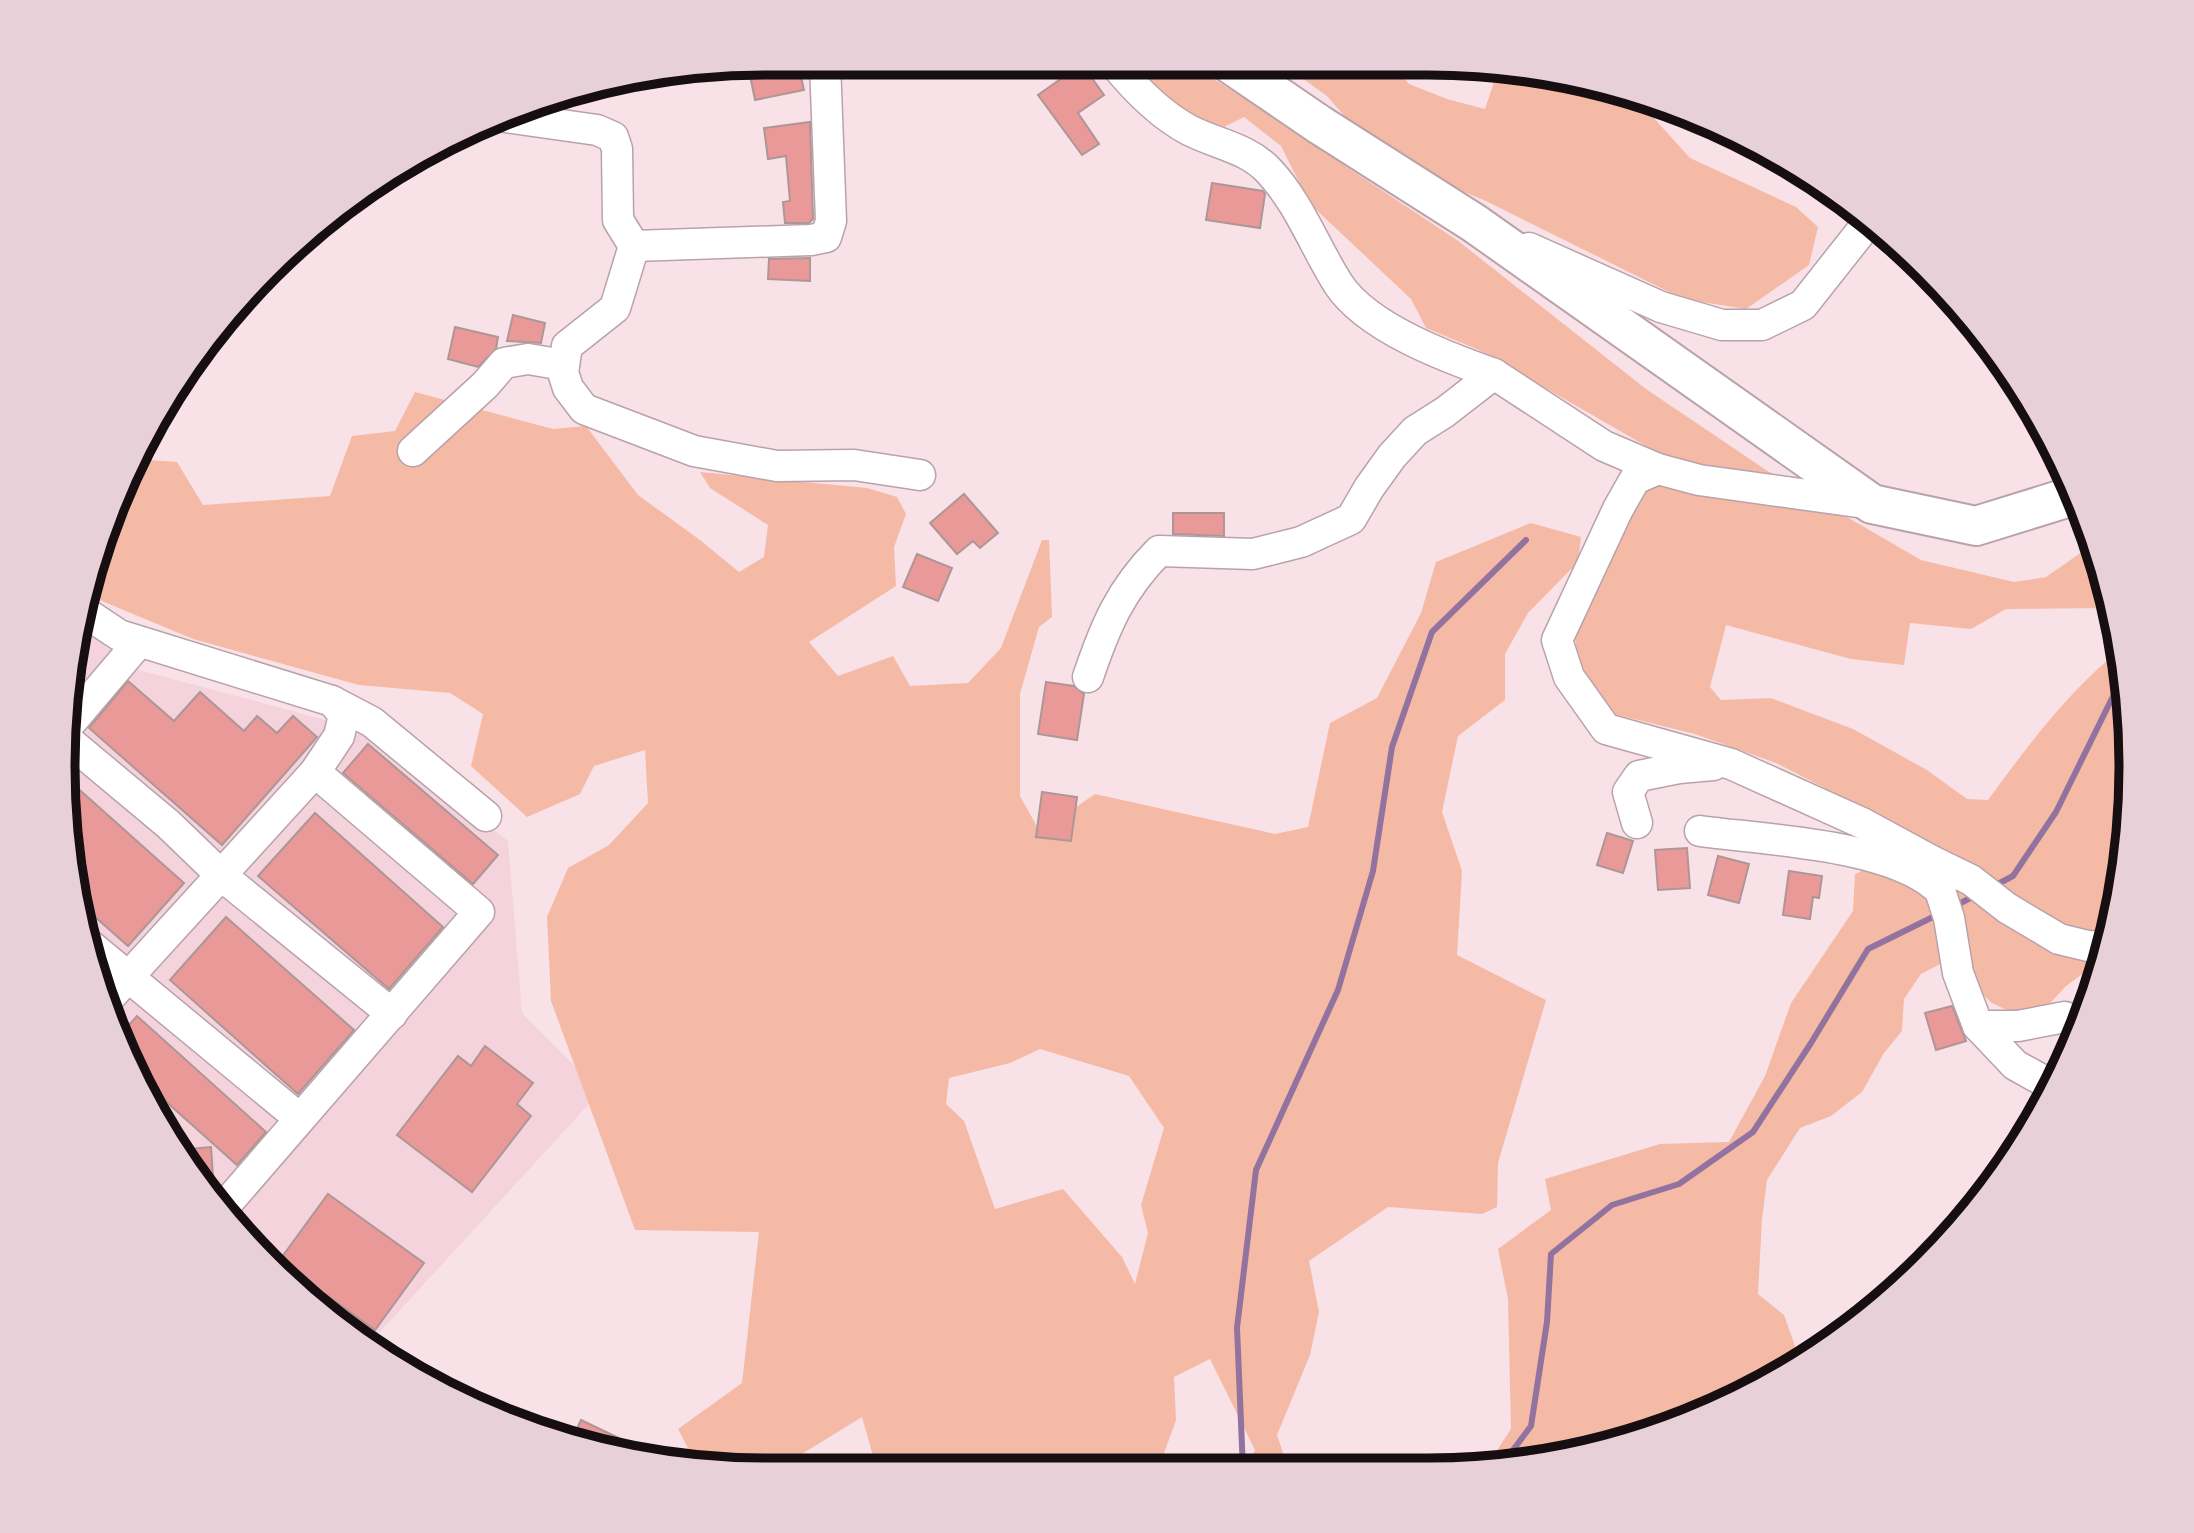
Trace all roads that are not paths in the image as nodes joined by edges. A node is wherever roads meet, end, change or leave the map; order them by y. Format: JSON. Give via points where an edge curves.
{"nodes":[{"id":1,"x":825,"y":75,"type":"edge"},
{"id":2,"x":1125,"y":75,"type":"edge"},
{"id":3,"x":1247,"y":75,"type":"edge"},
{"id":4,"x":524,"y":120,"type":"edge"},
{"id":5,"x":1474,"y":223,"type":"junction"},
{"id":6,"x":1862,"y":230,"type":"edge"},
{"id":7,"x":634,"y":246,"type":"junction"},
{"id":8,"x":564,"y":365,"type":"junction"},
{"id":9,"x":1494,"y":374,"type":"junction"},
{"id":10,"x":413,"y":451,"type":"dead end"},
{"id":11,"x":1658,"y":469,"type":"junction"},
{"id":12,"x":920,"y":475,"type":"dead end"},
{"id":13,"x":2064,"y":499,"type":"edge"},
{"id":14,"x":1872,"y":504,"type":"junction"},
{"id":15,"x":92,"y":617,"type":"edge"},
{"id":16,"x":139,"y":642,"type":"junction"},
{"id":17,"x":1088,"y":677,"type":"dead end"},
{"id":18,"x":332,"y":701,"type":"junction"},
{"id":19,"x":78,"y":714,"type":"edge"},
{"id":20,"x":76,"y":747,"type":"edge"},
{"id":21,"x":1731,"y":764,"type":"junction"},
{"id":22,"x":316,"y":772,"type":"junction"},
{"id":23,"x":486,"y":816,"type":"dead end"},
{"id":24,"x":1637,"y":823,"type":"dead end"},
{"id":25,"x":1700,"y":831,"type":"dead end"},
{"id":26,"x":1930,"y":860,"type":"junction"},
{"id":27,"x":222,"y":876,"type":"junction"},
{"id":28,"x":1940,"y":891,"type":"junction"},
{"id":29,"x":2095,"y":946,"type":"edge"},
{"id":30,"x":106,"y":969,"type":"edge"},
{"id":31,"x":118,"y":987,"type":"edge"},
{"id":32,"x":392,"y":1014,"type":"junction"},
{"id":33,"x":2065,"y":1017,"type":"dead end"},
{"id":34,"x":1978,"y":1026,"type":"junction"},
{"id":35,"x":2043,"y":1080,"type":"edge"},
{"id":36,"x":299,"y":1118,"type":"junction"},
{"id":37,"x":229,"y":1201,"type":"edge"}],
"edges":[{"from":1,"to":7,"type":"street","via":[[831,209],[826,237]]},
{"from":2,"to":9,"type":"street","via":[[1155,108],[1189,130],[1246,153],[1269,170],[1291,199],[1340,287],[1374,321]]},
{"from":3,"to":5,"type":"main road"},
{"from":4,"to":7,"type":"street","via":[[597,130],[612,137],[617,149],[618,220]]},
{"from":5,"to":6,"type":"street","via":[[1661,307],[1722,325],[1762,325],[1802,305]]},
{"from":5,"to":14,"type":"main road"},
{"from":7,"to":8,"type":"street","via":[[615,308],[566,346]]},
{"from":8,"to":10,"type":"street","via":[[528,359],[504,363]]},
{"from":8,"to":12,"type":"street","via":[[568,388],[584,409],[694,451],[777,466],[854,465]]},
{"from":9,"to":11,"type":"street","via":[[1604,446]]},
{"from":9,"to":17,"type":"street","via":[[1415,430],[1351,519],[1301,542],[1252,554],[1158,551],[1136,574],[1105,628]]},
{"from":11,"to":14,"type":"street","via":[[1699,480]]},
{"from":11,"to":21,"type":"street","via":[[1635,479],[1558,640],[1569,677],[1606,729]]},
{"from":13,"to":14,"type":"main road","via":[[1976,526]]},
{"from":15,"to":16,"type":"street"},
{"from":16,"to":18,"type":"street"},
{"from":16,"to":19,"type":"street"},
{"from":18,"to":22,"type":"street","via":[[344,715],[339,736]]},
{"from":18,"to":23,"type":"street","via":[[372,722]]},
{"from":20,"to":27,"type":"street"},
{"from":21,"to":24,"type":"street","via":[[1639,776],[1628,792]]},
{"from":21,"to":26,"type":"street","via":[[1862,823]]},
{"from":22,"to":27,"type":"street"},
{"from":22,"to":32,"type":"street","via":[[479,912]]},
{"from":25,"to":28,"type":"street","via":[[1858,852],[1922,875]]},
{"from":26,"to":28,"type":"street"},
{"from":26,"to":29,"type":"street","via":[[1971,880],[2059,939]]},
{"from":27,"to":31,"type":"street"},
{"from":27,"to":32,"type":"street"},
{"from":28,"to":34,"type":"street","via":[[1958,973]]},
{"from":30,"to":31,"type":"street"},
{"from":31,"to":36,"type":"street"},
{"from":32,"to":36,"type":"street"},
{"from":33,"to":34,"type":"street","via":[[2018,1026]]},
{"from":34,"to":35,"type":"street","via":[[2015,1065]]},
{"from":36,"to":37,"type":"street"}]}
